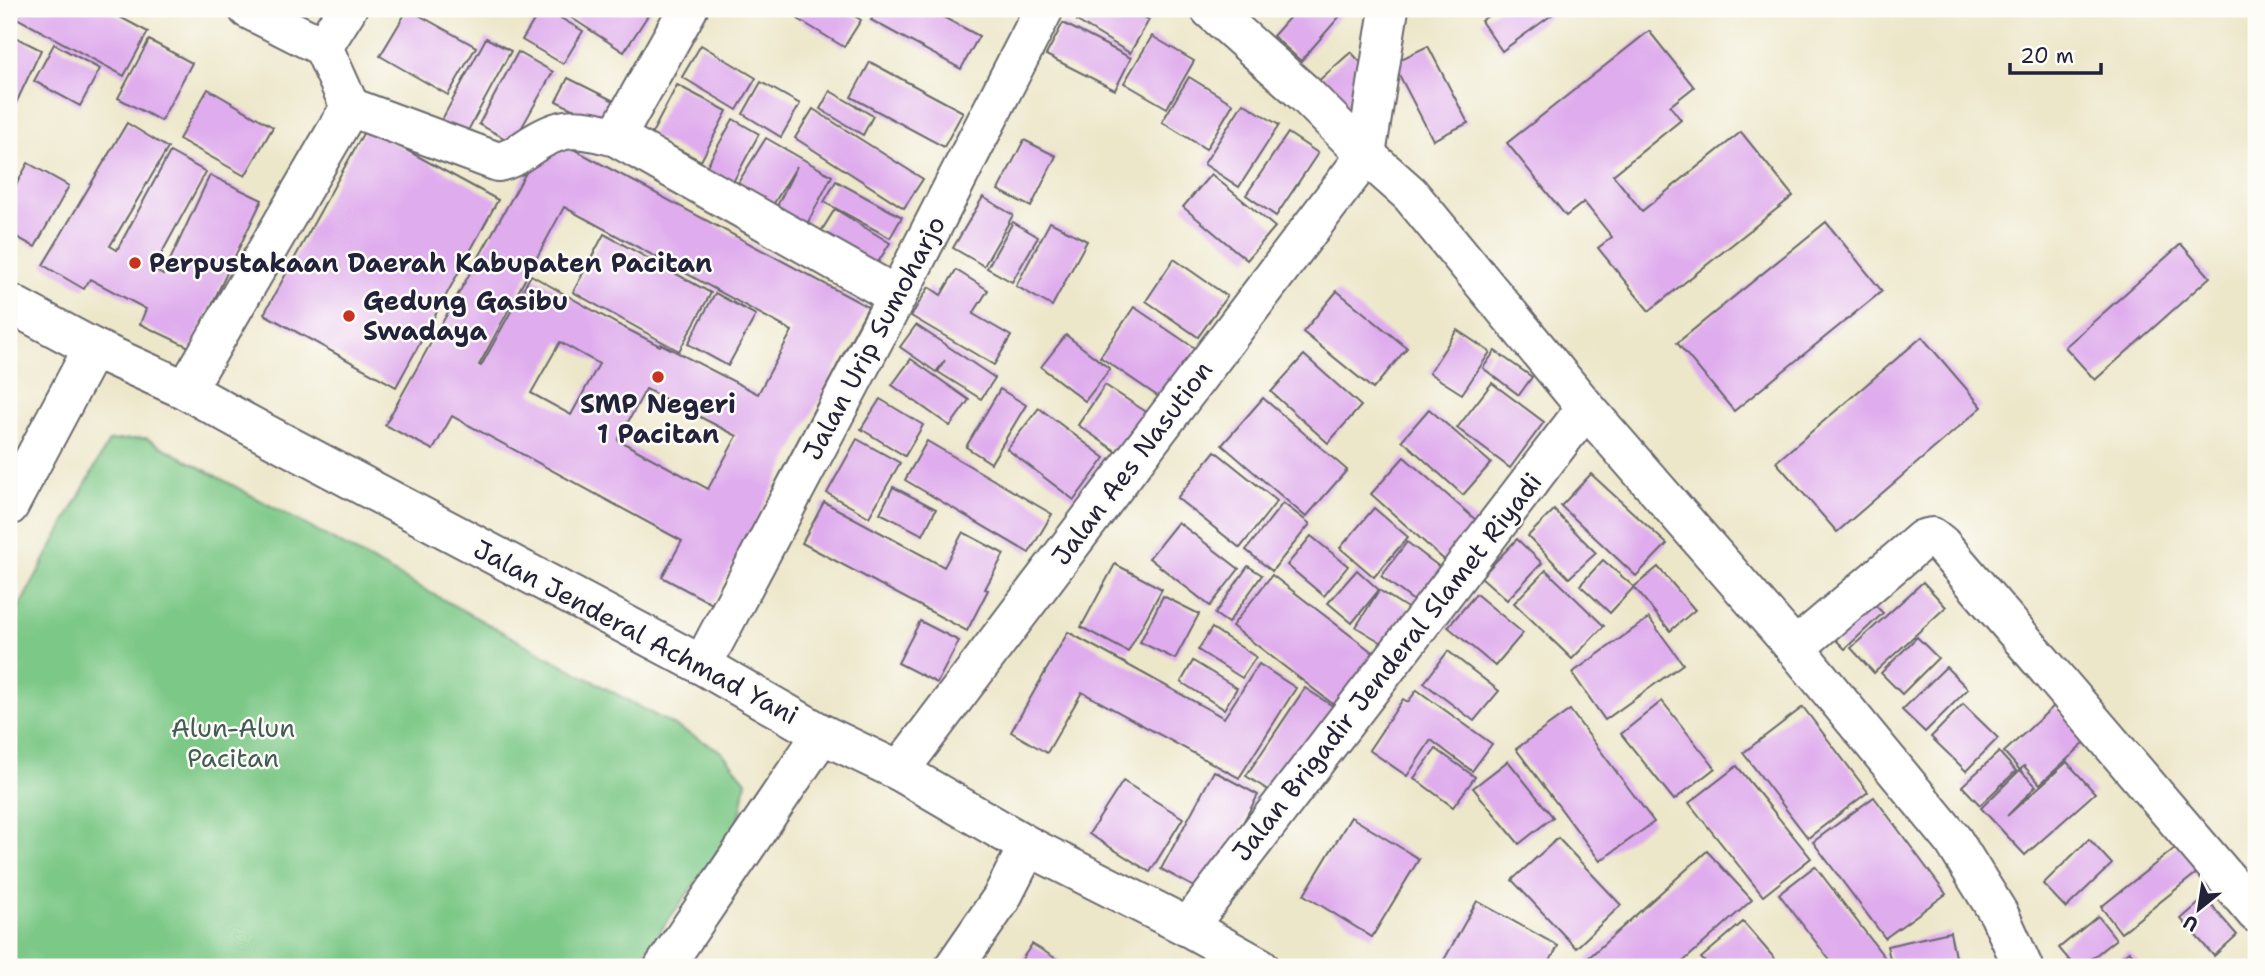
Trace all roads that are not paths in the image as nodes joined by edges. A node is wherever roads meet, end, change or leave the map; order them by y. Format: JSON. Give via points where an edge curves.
{"nodes":[{"id":1,"x":248,"y":9,"type":"edge"},
{"id":2,"x":347,"y":9,"type":"edge"},
{"id":3,"x":688,"y":9,"type":"edge"},
{"id":4,"x":1044,"y":9,"type":"edge"},
{"id":5,"x":1210,"y":9,"type":"edge"},
{"id":6,"x":1389,"y":9,"type":"edge"},
{"id":7,"x":323,"y":47,"type":"junction"},
{"id":8,"x":350,"y":107,"type":"junction"},
{"id":9,"x":616,"y":137,"type":"junction"},
{"id":10,"x":1366,"y":155,"type":"junction"},
{"id":11,"x":897,"y":296,"type":"junction"},
{"id":12,"x":9,"y":303,"type":"edge"},
{"id":13,"x":93,"y":348,"type":"junction"},
{"id":14,"x":187,"y":390,"type":"junction"},
{"id":15,"x":1586,"y":408,"type":"junction"},
{"id":16,"x":9,"y":506,"type":"edge"},
{"id":17,"x":1795,"y":648,"type":"junction"},
{"id":18,"x":702,"y":665,"type":"junction"},
{"id":19,"x":822,"y":734,"type":"junction"},
{"id":20,"x":899,"y":771,"type":"junction"},
{"id":21,"x":1028,"y":846,"type":"junction"},
{"id":22,"x":2256,"y":913,"type":"edge"},
{"id":23,"x":1188,"y":926,"type":"junction"},
{"id":24,"x":664,"y":967,"type":"edge"},
{"id":25,"x":954,"y":967,"type":"edge"},
{"id":26,"x":1260,"y":967,"type":"edge"},
{"id":27,"x":2023,"y":967,"type":"edge"}],
"edges":[{"from":1,"to":7,"type":"street"},
{"from":2,"to":7,"type":"street"},
{"from":3,"to":9,"type":"street"},
{"from":4,"to":11,"type":"street","name":"Jalan Urip Sumoharjo"},
{"from":5,"to":10,"type":"street"},
{"from":6,"to":10,"type":"street"},
{"from":7,"to":8,"type":"street"},
{"from":8,"to":9,"type":"street","via":[[498,162],[569,128]]},
{"from":8,"to":14,"type":"street"},
{"from":9,"to":11,"type":"street"},
{"from":10,"to":15,"type":"street","via":[[1410,194]]},
{"from":10,"to":20,"type":"street","name":"Jalan Aes Nasution"},
{"from":11,"to":18,"type":"street","name":"Jalan Urip Sumoharjo"},
{"from":12,"to":13,"type":"street","name":"Jalan Jenderal Achmad Yani"},
{"from":13,"to":14,"type":"street","name":"Jalan Jenderal Achmad Yani"},
{"from":13,"to":16,"type":"street"},
{"from":14,"to":18,"type":"street","name":"Jalan Jenderal Achmad Yani"},
{"from":15,"to":17,"type":"street"},
{"from":15,"to":23,"type":"street","name":"Jalan Brigadir Jenderal Slamet Riyadi"},
{"from":17,"to":22,"type":"street","via":[[1923,539],[1932,537]]},
{"from":17,"to":27,"type":"street","via":[[1953,840],[1998,914]]},
{"from":18,"to":19,"type":"street","name":"Jalan Jenderal Achmad Yani"},
{"from":19,"to":20,"type":"street","name":"Jalan Jenderal Achmad Yani"},
{"from":19,"to":24,"type":"street"},
{"from":20,"to":21,"type":"street","name":"Jalan Jenderal Achmad Yani"},
{"from":21,"to":23,"type":"street","name":"Jalan Jenderal Achmad Yani"},
{"from":21,"to":25,"type":"street","via":[[1001,899]]},
{"from":23,"to":26,"type":"street","name":"Jalan Jenderal Achmad Yani"}]}
